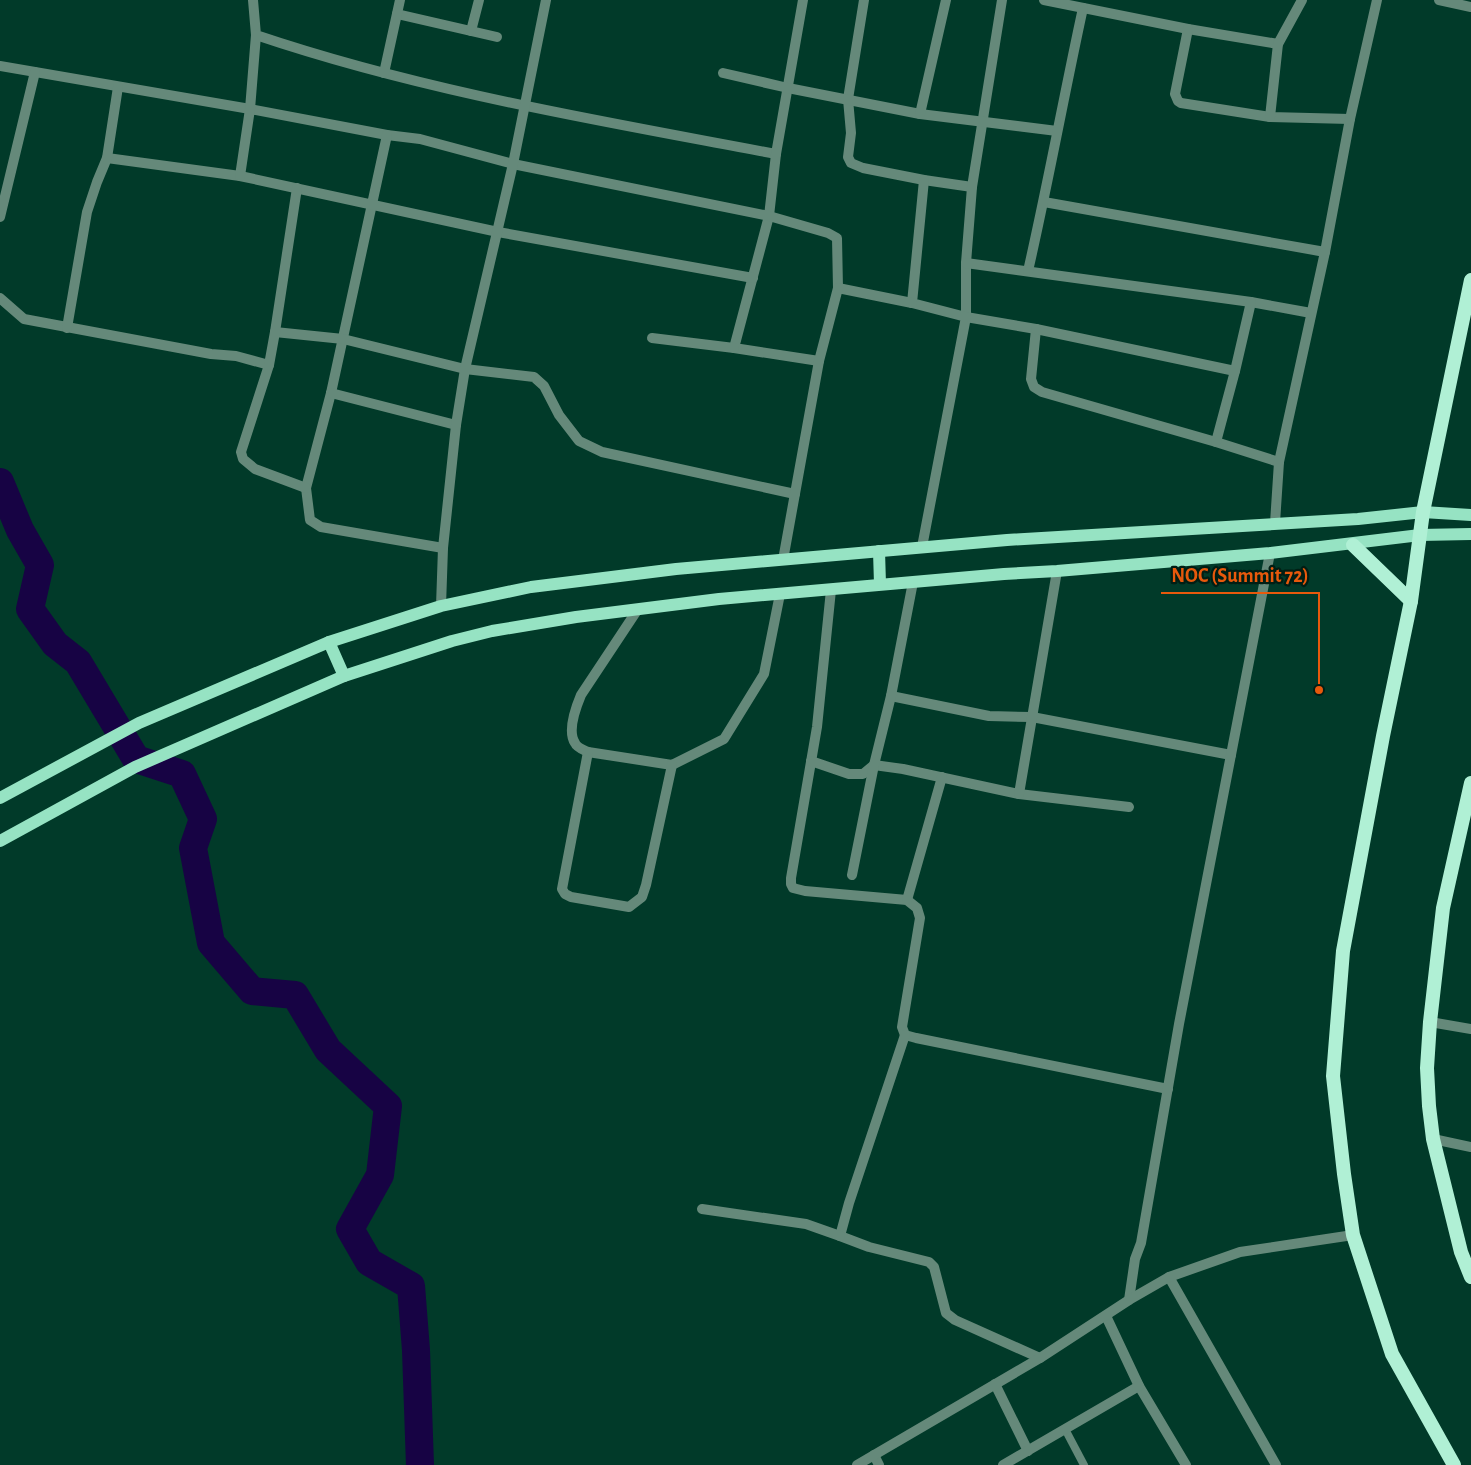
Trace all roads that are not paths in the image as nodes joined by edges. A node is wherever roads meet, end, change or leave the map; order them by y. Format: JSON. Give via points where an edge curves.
{"nodes":[{"id":1,"x":254,"y":0,"type":"edge"},
{"id":2,"x":400,"y":0,"type":"edge"},
{"id":3,"x":479,"y":0,"type":"edge"},
{"id":4,"x":546,"y":0,"type":"edge"},
{"id":5,"x":803,"y":0,"type":"edge"},
{"id":6,"x":864,"y":0,"type":"edge"},
{"id":7,"x":946,"y":0,"type":"edge"},
{"id":8,"x":1002,"y":0,"type":"edge"},
{"id":9,"x":1044,"y":0,"type":"edge"},
{"id":10,"x":1302,"y":0,"type":"edge"},
{"id":11,"x":1377,"y":0,"type":"edge"},
{"id":12,"x":1440,"y":0,"type":"edge"},
{"id":13,"x":1471,"y":7,"type":"edge"},
{"id":14,"x":1083,"y":8,"type":"junction"},
{"id":15,"x":397,"y":14,"type":"junction"},
{"id":16,"x":1188,"y":29,"type":"junction"},
{"id":17,"x":471,"y":31,"type":"junction"},
{"id":18,"x":256,"y":35,"type":"junction"},
{"id":19,"x":497,"y":37,"type":"dead end"},
{"id":20,"x":1278,"y":44,"type":"junction"},
{"id":21,"x":0,"y":66,"type":"edge"},
{"id":22,"x":35,"y":72,"type":"junction"},
{"id":23,"x":384,"y":73,"type":"junction"},
{"id":24,"x":723,"y":73,"type":"dead end"},
{"id":25,"x":118,"y":86,"type":"junction"},
{"id":26,"x":788,"y":88,"type":"junction"},
{"id":27,"x":848,"y":99,"type":"junction"},
{"id":28,"x":525,"y":106,"type":"junction"},
{"id":29,"x":250,"y":109,"type":"junction"},
{"id":30,"x":920,"y":114,"type":"junction"},
{"id":31,"x":1270,"y":117,"type":"junction"},
{"id":32,"x":1350,"y":119,"type":"junction"},
{"id":33,"x":982,"y":123,"type":"junction"},
{"id":34,"x":1057,"y":131,"type":"junction"},
{"id":35,"x":387,"y":135,"type":"junction"},
{"id":36,"x":776,"y":154,"type":"junction"},
{"id":37,"x":107,"y":158,"type":"junction"},
{"id":38,"x":513,"y":164,"type":"junction"},
{"id":39,"x":240,"y":176,"type":"junction"},
{"id":40,"x":924,"y":180,"type":"junction"},
{"id":41,"x":972,"y":187,"type":"junction"},
{"id":42,"x":296,"y":188,"type":"junction"},
{"id":43,"x":1044,"y":202,"type":"junction"},
{"id":44,"x":373,"y":205,"type":"junction"},
{"id":45,"x":770,"y":216,"type":"junction"},
{"id":46,"x":0,"y":217,"type":"edge"},
{"id":47,"x":498,"y":232,"type":"junction"},
{"id":48,"x":1324,"y":252,"type":"junction"},
{"id":49,"x":966,"y":263,"type":"junction"},
{"id":50,"x":1028,"y":271,"type":"junction"},
{"id":51,"x":753,"y":278,"type":"junction"},
{"id":52,"x":1471,"y":280,"type":"edge"},
{"id":53,"x":838,"y":288,"type":"junction"},
{"id":54,"x":0,"y":298,"type":"edge"},
{"id":55,"x":1251,"y":302,"type":"junction"},
{"id":56,"x":912,"y":303,"type":"junction"},
{"id":57,"x":1311,"y":313,"type":"junction"},
{"id":58,"x":966,"y":317,"type":"junction"},
{"id":59,"x":67,"y":328,"type":"junction"},
{"id":60,"x":1036,"y":329,"type":"junction"},
{"id":61,"x":275,"y":332,"type":"junction"},
{"id":62,"x":652,"y":338,"type":"dead end"},
{"id":63,"x":343,"y":339,"type":"junction"},
{"id":64,"x":734,"y":348,"type":"junction"},
{"id":65,"x":820,"y":361,"type":"junction"},
{"id":66,"x":268,"y":365,"type":"junction"},
{"id":67,"x":465,"y":369,"type":"junction"},
{"id":68,"x":1235,"y":371,"type":"junction"},
{"id":69,"x":331,"y":393,"type":"junction"},
{"id":70,"x":456,"y":425,"type":"junction"},
{"id":71,"x":1216,"y":442,"type":"junction"},
{"id":72,"x":1279,"y":462,"type":"junction"},
{"id":73,"x":306,"y":488,"type":"junction"},
{"id":74,"x":795,"y":494,"type":"junction"},
{"id":75,"x":1423,"y":512,"type":"junction"},
{"id":76,"x":1471,"y":514,"type":"edge"},
{"id":77,"x":1276,"y":523,"type":"junction"},
{"id":78,"x":1471,"y":534,"type":"edge"},
{"id":79,"x":1420,"y":536,"type":"junction"},
{"id":80,"x":1353,"y":545,"type":"junction"},
{"id":81,"x":922,"y":547,"type":"junction"},
{"id":82,"x":443,"y":548,"type":"junction"},
{"id":83,"x":879,"y":551,"type":"junction"},
{"id":84,"x":1270,"y":553,"type":"junction"},
{"id":85,"x":783,"y":560,"type":"junction"},
{"id":86,"x":1057,"y":571,"type":"junction"},
{"id":87,"x":913,"y":582,"type":"junction"},
{"id":88,"x":880,"y":584,"type":"junction"},
{"id":89,"x":831,"y":590,"type":"junction"},
{"id":90,"x":780,"y":594,"type":"junction"},
{"id":91,"x":1411,"y":601,"type":"junction"},
{"id":92,"x":441,"y":606,"type":"junction"},
{"id":93,"x":638,"y":609,"type":"junction"},
{"id":94,"x":329,"y":642,"type":"junction"},
{"id":95,"x":344,"y":676,"type":"junction"},
{"id":96,"x":891,"y":696,"type":"junction"},
{"id":97,"x":1032,"y":717,"type":"junction"},
{"id":98,"x":588,"y":752,"type":"junction"},
{"id":99,"x":1230,"y":755,"type":"junction"},
{"id":100,"x":811,"y":761,"type":"junction"},
{"id":101,"x":672,"y":765,"type":"junction"},
{"id":102,"x":874,"y":765,"type":"junction"},
{"id":103,"x":942,"y":777,"type":"junction"},
{"id":104,"x":1471,"y":783,"type":"edge"},
{"id":105,"x":1019,"y":794,"type":"junction"},
{"id":106,"x":0,"y":798,"type":"edge"},
{"id":107,"x":1129,"y":807,"type":"dead end"},
{"id":108,"x":0,"y":842,"type":"edge"},
{"id":109,"x":852,"y":875,"type":"dead end"},
{"id":110,"x":907,"y":900,"type":"junction"},
{"id":111,"x":1430,"y":1022,"type":"junction"},
{"id":112,"x":1471,"y":1029,"type":"edge"},
{"id":113,"x":905,"y":1034,"type":"junction"},
{"id":114,"x":1168,"y":1089,"type":"junction"},
{"id":115,"x":1433,"y":1139,"type":"junction"},
{"id":116,"x":1471,"y":1146,"type":"edge"},
{"id":117,"x":702,"y":1209,"type":"dead end"},
{"id":118,"x":1353,"y":1235,"type":"junction"},
{"id":119,"x":840,"y":1236,"type":"junction"},
{"id":120,"x":1169,"y":1277,"type":"junction"},
{"id":121,"x":1471,"y":1277,"type":"edge"},
{"id":122,"x":1129,"y":1300,"type":"junction"},
{"id":123,"x":1106,"y":1316,"type":"junction"},
{"id":124,"x":1040,"y":1358,"type":"junction"},
{"id":125,"x":994,"y":1384,"type":"junction"},
{"id":126,"x":1139,"y":1386,"type":"junction"},
{"id":127,"x":1065,"y":1429,"type":"junction"},
{"id":128,"x":1028,"y":1451,"type":"junction"},
{"id":129,"x":874,"y":1455,"type":"junction"},
{"id":130,"x":857,"y":1465,"type":"edge"},
{"id":131,"x":879,"y":1465,"type":"edge"},
{"id":132,"x":1003,"y":1465,"type":"edge"},
{"id":133,"x":1084,"y":1465,"type":"edge"},
{"id":134,"x":1186,"y":1465,"type":"edge"},
{"id":135,"x":1276,"y":1465,"type":"edge"},
{"id":136,"x":1454,"y":1465,"type":"edge"}],
"edges":[{"from":1,"to":18,"type":"street"},
{"from":2,"to":15,"type":"street"},
{"from":3,"to":17,"type":"street"},
{"from":4,"to":28,"type":"street"},
{"from":5,"to":26,"type":"street"},
{"from":6,"to":27,"type":"street"},
{"from":7,"to":30,"type":"street"},
{"from":8,"to":33,"type":"street"},
{"from":9,"to":14,"type":"street"},
{"from":10,"to":20,"type":"street"},
{"from":11,"to":32,"type":"street"},
{"from":12,"to":13,"type":"street"},
{"from":14,"to":16,"type":"street"},
{"from":14,"to":34,"type":"street"},
{"from":15,"to":17,"type":"street"},
{"from":15,"to":23,"type":"street"},
{"from":16,"to":20,"type":"street"},
{"from":16,"to":31,"type":"street","via":[[1175,94],[1178,101]]},
{"from":17,"to":19,"type":"street"},
{"from":18,"to":23,"type":"street"},
{"from":18,"to":29,"type":"street"},
{"from":20,"to":31,"type":"street"},
{"from":21,"to":22,"type":"street"},
{"from":22,"to":25,"type":"street"},
{"from":22,"to":46,"type":"street"},
{"from":23,"to":28,"type":"street"},
{"from":24,"to":26,"type":"street"},
{"from":25,"to":29,"type":"street"},
{"from":25,"to":37,"type":"street"},
{"from":26,"to":27,"type":"street"},
{"from":26,"to":36,"type":"street"},
{"from":27,"to":30,"type":"street"},
{"from":27,"to":40,"type":"street","via":[[851,133],[848,157],[852,163]]},
{"from":28,"to":36,"type":"street"},
{"from":28,"to":38,"type":"street"},
{"from":29,"to":35,"type":"street"},
{"from":29,"to":39,"type":"street"},
{"from":30,"to":33,"type":"street"},
{"from":31,"to":32,"type":"street"},
{"from":32,"to":48,"type":"street"},
{"from":33,"to":34,"type":"street"},
{"from":33,"to":41,"type":"street"},
{"from":34,"to":43,"type":"street"},
{"from":35,"to":38,"type":"street","via":[[420,139]]},
{"from":35,"to":44,"type":"street"},
{"from":36,"to":45,"type":"street"},
{"from":37,"to":39,"type":"street"},
{"from":37,"to":59,"type":"street","via":[[87,212]]},
{"from":38,"to":45,"type":"street"},
{"from":38,"to":47,"type":"street"},
{"from":39,"to":42,"type":"street"},
{"from":40,"to":41,"type":"street"},
{"from":40,"to":56,"type":"street"},
{"from":41,"to":49,"type":"street"},
{"from":42,"to":44,"type":"street"},
{"from":42,"to":61,"type":"street"},
{"from":43,"to":48,"type":"street"},
{"from":43,"to":50,"type":"street"},
{"from":44,"to":47,"type":"street"},
{"from":44,"to":63,"type":"street"},
{"from":45,"to":51,"type":"street"},
{"from":45,"to":53,"type":"street","via":[[828,232],[837,238]]},
{"from":47,"to":51,"type":"street"},
{"from":47,"to":67,"type":"street"},
{"from":48,"to":57,"type":"street"},
{"from":49,"to":50,"type":"street"},
{"from":49,"to":58,"type":"street"},
{"from":50,"to":55,"type":"street"},
{"from":51,"to":64,"type":"street"},
{"from":52,"to":75,"type":"highway"},
{"from":53,"to":56,"type":"street"},
{"from":53,"to":65,"type":"street"},
{"from":54,"to":59,"type":"street","via":[[24,319]]},
{"from":55,"to":57,"type":"street"},
{"from":55,"to":68,"type":"street"},
{"from":56,"to":58,"type":"street"},
{"from":57,"to":72,"type":"street"},
{"from":58,"to":60,"type":"street"},
{"from":58,"to":81,"type":"street"},
{"from":59,"to":66,"type":"street","via":[[236,356]]},
{"from":60,"to":68,"type":"street"},
{"from":60,"to":71,"type":"street","via":[[1031,379],[1034,387]]},
{"from":61,"to":63,"type":"street"},
{"from":61,"to":66,"type":"street"},
{"from":62,"to":64,"type":"street"},
{"from":63,"to":67,"type":"street"},
{"from":63,"to":69,"type":"street"},
{"from":64,"to":65,"type":"street"},
{"from":65,"to":74,"type":"street"},
{"from":66,"to":73,"type":"street","via":[[241,452],[243,459],[255,469]]},
{"from":67,"to":70,"type":"street"},
{"from":67,"to":74,"type":"street","via":[[534,377],[544,386],[580,441],[602,452]]},
{"from":68,"to":71,"type":"street"},
{"from":69,"to":70,"type":"street"},
{"from":69,"to":73,"type":"street"},
{"from":70,"to":82,"type":"street"},
{"from":71,"to":72,"type":"street"},
{"from":72,"to":77,"type":"street"},
{"from":73,"to":82,"type":"street","via":[[310,520],[315,525]]},
{"from":74,"to":85,"type":"street"},
{"from":75,"to":76,"type":"main road"},
{"from":75,"to":77,"type":"main road"},
{"from":75,"to":79,"type":"highway"},
{"from":77,"to":81,"type":"main road"},
{"from":78,"to":79,"type":"main road"},
{"from":79,"to":80,"type":"main road"},
{"from":79,"to":91,"type":"highway"},
{"from":80,"to":84,"type":"main road"},
{"from":80,"to":91,"type":"highway"},
{"from":81,"to":83,"type":"main road"},
{"from":82,"to":92,"type":"street"},
{"from":83,"to":85,"type":"main road"},
{"from":83,"to":88,"type":"main road"},
{"from":84,"to":86,"type":"main road"},
{"from":84,"to":99,"type":"street"},
{"from":85,"to":92,"type":"main road","via":[[531,587]]},
{"from":86,"to":87,"type":"main road"},
{"from":86,"to":97,"type":"street"},
{"from":87,"to":88,"type":"main road"},
{"from":87,"to":96,"type":"street"},
{"from":88,"to":89,"type":"main road"},
{"from":89,"to":90,"type":"main road"},
{"from":89,"to":100,"type":"street"},
{"from":90,"to":93,"type":"main road"},
{"from":90,"to":101,"type":"street","via":[[764,674],[734,724],[724,739]]},
{"from":91,"to":118,"type":"highway","via":[[1343,951],[1333,1076]]},
{"from":92,"to":94,"type":"main road"},
{"from":93,"to":95,"type":"main road","via":[[492,631]]},
{"from":93,"to":98,"type":"street","via":[[581,695],[575,710],[574,743]]},
{"from":94,"to":95,"type":"main road"},
{"from":94,"to":106,"type":"main road","via":[[139,723]]},
{"from":95,"to":108,"type":"main road","via":[[135,767]]},
{"from":96,"to":97,"type":"street","via":[[989,716]]},
{"from":96,"to":102,"type":"street"},
{"from":97,"to":99,"type":"street"},
{"from":97,"to":105,"type":"street"},
{"from":98,"to":101,"type":"street"},
{"from":98,"to":101,"type":"street","via":[[562,889],[572,897],[629,907],[642,897],[646,885]]},
{"from":99,"to":114,"type":"street"},
{"from":100,"to":102,"type":"street","via":[[849,774],[863,774]]},
{"from":100,"to":110,"type":"street","via":[[791,884],[793,888]]},
{"from":102,"to":103,"type":"street"},
{"from":102,"to":109,"type":"street"},
{"from":103,"to":105,"type":"street"},
{"from":103,"to":110,"type":"street"},
{"from":104,"to":111,"type":"highway","via":[[1443,908]]},
{"from":105,"to":107,"type":"street"},
{"from":110,"to":113,"type":"street","via":[[917,908],[920,918],[902,1027]]},
{"from":111,"to":112,"type":"street"},
{"from":111,"to":115,"type":"highway","via":[[1427,1068]]},
{"from":113,"to":114,"type":"street"},
{"from":113,"to":119,"type":"street"},
{"from":114,"to":122,"type":"street"},
{"from":115,"to":116,"type":"street"},
{"from":115,"to":121,"type":"highway","via":[[1461,1252]]},
{"from":117,"to":119,"type":"street","via":[[806,1224]]},
{"from":118,"to":120,"type":"street","via":[[1240,1252]]},
{"from":118,"to":136,"type":"highway","via":[[1392,1354]]},
{"from":119,"to":124,"type":"street","via":[[929,1262],[934,1267],[946,1313]]},
{"from":120,"to":122,"type":"street"},
{"from":120,"to":135,"type":"street"},
{"from":122,"to":123,"type":"street"},
{"from":123,"to":124,"type":"street"},
{"from":123,"to":126,"type":"street"},
{"from":124,"to":125,"type":"street"},
{"from":125,"to":128,"type":"street"},
{"from":125,"to":129,"type":"street"},
{"from":126,"to":127,"type":"street"},
{"from":126,"to":134,"type":"street"},
{"from":127,"to":128,"type":"street"},
{"from":127,"to":133,"type":"lane"},
{"from":128,"to":132,"type":"street"},
{"from":129,"to":130,"type":"street"},
{"from":129,"to":131,"type":"street"}]}
